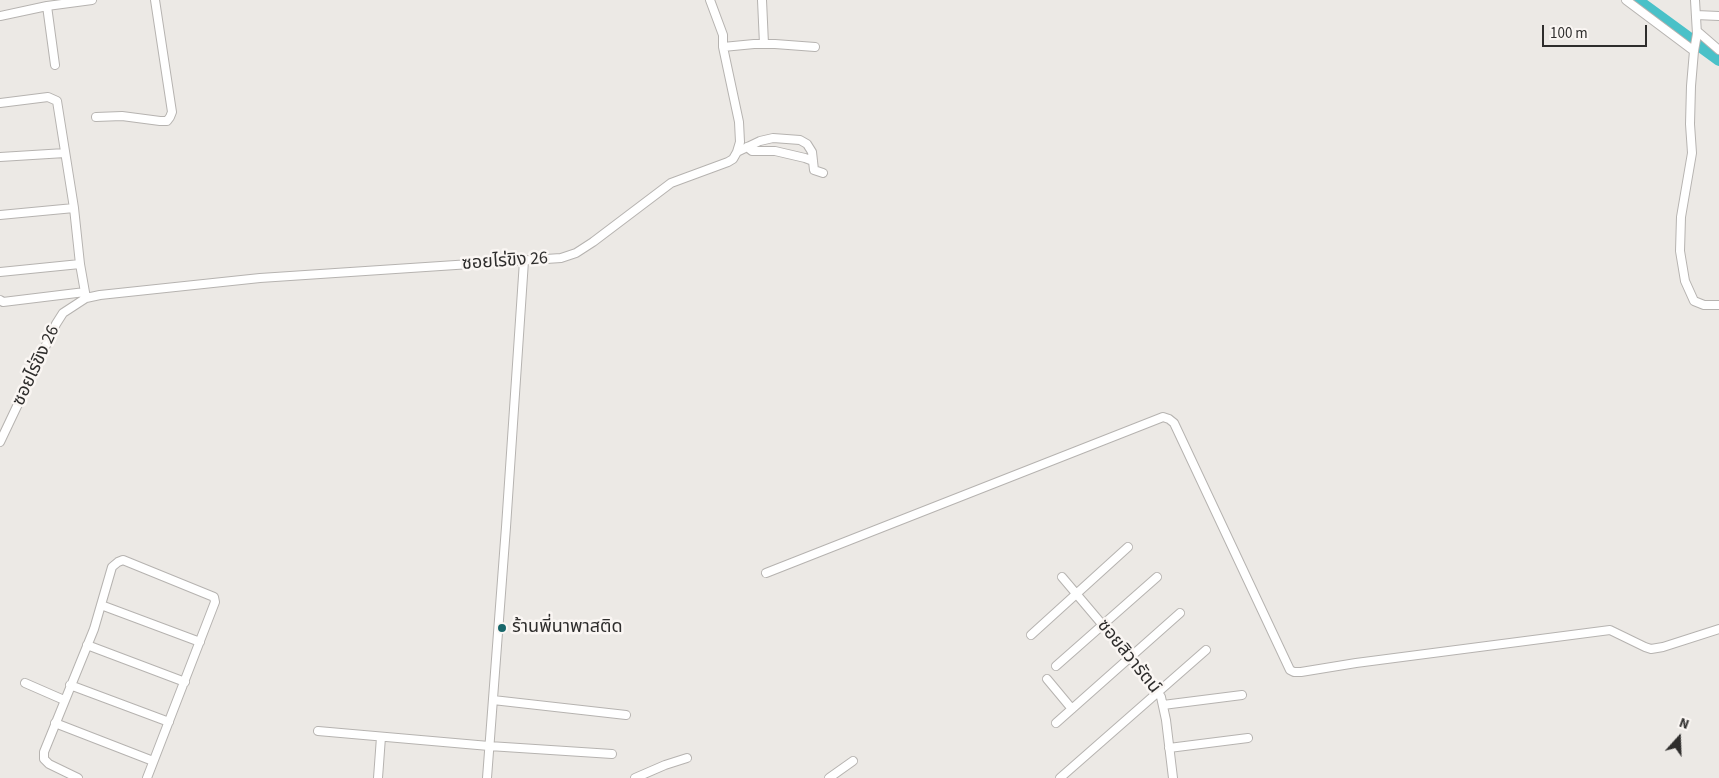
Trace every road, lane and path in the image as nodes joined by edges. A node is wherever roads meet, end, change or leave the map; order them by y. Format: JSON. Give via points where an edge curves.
{"nodes":[{"id":1,"x":92,"y":0,"type":"edge"},
{"id":2,"x":154,"y":0,"type":"edge"},
{"id":3,"x":710,"y":0,"type":"edge"},
{"id":4,"x":762,"y":0,"type":"edge"},
{"id":5,"x":1626,"y":0,"type":"edge"},
{"id":6,"x":1695,"y":0,"type":"edge"},
{"id":7,"x":47,"y":6,"type":"junction"},
{"id":8,"x":1696,"y":15,"type":"junction"},
{"id":9,"x":0,"y":16,"type":"edge"},
{"id":10,"x":1719,"y":16,"type":"edge"},
{"id":11,"x":1697,"y":33,"type":"junction"},
{"id":12,"x":764,"y":44,"type":"junction"},
{"id":13,"x":724,"y":47,"type":"junction"},
{"id":14,"x":815,"y":47,"type":"dead end"},
{"id":15,"x":1695,"y":48,"type":"junction"},
{"id":16,"x":1719,"y":50,"type":"edge"},
{"id":17,"x":55,"y":65,"type":"dead end"},
{"id":18,"x":0,"y":103,"type":"edge"},
{"id":19,"x":96,"y":117,"type":"dead end"},
{"id":20,"x":747,"y":147,"type":"junction"},
{"id":21,"x":65,"y":152,"type":"junction"},
{"id":22,"x":737,"y":152,"type":"junction"},
{"id":23,"x":0,"y":157,"type":"edge"},
{"id":24,"x":813,"y":161,"type":"junction"},
{"id":25,"x":823,"y":173,"type":"dead end"},
{"id":26,"x":74,"y":208,"type":"junction"},
{"id":27,"x":0,"y":215,"type":"edge"},
{"id":28,"x":524,"y":262,"type":"junction"},
{"id":29,"x":80,"y":264,"type":"junction"},
{"id":30,"x":0,"y":272,"type":"edge"},
{"id":31,"x":85,"y":296,"type":"junction"},
{"id":32,"x":0,"y":300,"type":"edge"},
{"id":33,"x":1719,"y":305,"type":"edge"},
{"id":34,"x":0,"y":442,"type":"edge"},
{"id":35,"x":1128,"y":547,"type":"dead end"},
{"id":36,"x":766,"y":572,"type":"dead end"},
{"id":37,"x":1062,"y":577,"type":"dead end"},
{"id":38,"x":1157,"y":578,"type":"dead end"},
{"id":39,"x":1076,"y":593,"type":"junction"},
{"id":40,"x":101,"y":605,"type":"junction"},
{"id":41,"x":1180,"y":614,"type":"dead end"},
{"id":42,"x":1103,"y":626,"type":"junction"},
{"id":43,"x":1719,"y":629,"type":"edge"},
{"id":44,"x":1031,"y":635,"type":"dead end"},
{"id":45,"x":200,"y":642,"type":"junction"},
{"id":46,"x":87,"y":646,"type":"junction"},
{"id":47,"x":1206,"y":650,"type":"dead end"},
{"id":48,"x":1130,"y":657,"type":"junction"},
{"id":49,"x":1056,"y":666,"type":"dead end"},
{"id":50,"x":1047,"y":679,"type":"dead end"},
{"id":51,"x":185,"y":682,"type":"junction"},
{"id":52,"x":25,"y":683,"type":"dead end"},
{"id":53,"x":70,"y":685,"type":"junction"},
{"id":54,"x":1158,"y":693,"type":"junction"},
{"id":55,"x":1242,"y":695,"type":"dead end"},
{"id":56,"x":64,"y":700,"type":"junction"},
{"id":57,"x":493,"y":700,"type":"junction"},
{"id":58,"x":1163,"y":705,"type":"junction"},
{"id":59,"x":1072,"y":709,"type":"junction"},
{"id":60,"x":626,"y":714,"type":"dead end"},
{"id":61,"x":169,"y":722,"type":"junction"},
{"id":62,"x":1056,"y":723,"type":"dead end"},
{"id":63,"x":55,"y":724,"type":"junction"},
{"id":64,"x":318,"y":731,"type":"dead end"},
{"id":65,"x":381,"y":736,"type":"junction"},
{"id":66,"x":1248,"y":738,"type":"dead end"},
{"id":67,"x":489,"y":746,"type":"junction"},
{"id":68,"x":1169,"y":748,"type":"junction"},
{"id":69,"x":612,"y":754,"type":"dead end"},
{"id":70,"x":687,"y":758,"type":"dead end"},
{"id":71,"x":153,"y":761,"type":"junction"},
{"id":72,"x":853,"y":761,"type":"dead end"},
{"id":73,"x":68,"y":776,"type":"edge"},
{"id":74,"x":78,"y":778,"type":"edge"},
{"id":75,"x":147,"y":778,"type":"edge"},
{"id":76,"x":378,"y":778,"type":"edge"},
{"id":77,"x":487,"y":778,"type":"edge"},
{"id":78,"x":635,"y":778,"type":"edge"},
{"id":79,"x":829,"y":778,"type":"edge"},
{"id":80,"x":1060,"y":778,"type":"edge"},
{"id":81,"x":1173,"y":778,"type":"edge"}],
"edges":[{"from":1,"to":7,"type":"street"},
{"from":2,"to":19,"type":"street","via":[[172,112],[170,118],[160,121],[122,116]]},
{"from":3,"to":13,"type":"street"},
{"from":4,"to":12,"type":"street"},
{"from":5,"to":15,"type":"street"},
{"from":6,"to":8,"type":"street"},
{"from":7,"to":9,"type":"street"},
{"from":7,"to":17,"type":"street"},
{"from":8,"to":10,"type":"street"},
{"from":8,"to":11,"type":"street"},
{"from":11,"to":15,"type":"street"},
{"from":11,"to":16,"type":"street"},
{"from":12,"to":13,"type":"street"},
{"from":12,"to":14,"type":"street"},
{"from":13,"to":22,"type":"street","via":[[740,122]]},
{"from":15,"to":33,"type":"street","via":[[1690,124],[1692,153],[1680,217],[1680,250],[1685,281],[1694,301]]},
{"from":18,"to":21,"type":"street","via":[[48,97],[57,101]]},
{"from":20,"to":22,"type":"street","name":"ซอยไร่ขิง 26"},
{"from":20,"to":24,"type":"street","via":[[752,151],[775,152]]},
{"from":20,"to":24,"type":"street","name":"ซอยไร่ขิง 26","via":[[773,138],[800,140],[812,152]]},
{"from":21,"to":23,"type":"street"},
{"from":21,"to":26,"type":"street"},
{"from":22,"to":28,"type":"street","name":"ซอยไร่ขิง 26","via":[[728,162],[671,183],[576,253]]},
{"from":24,"to":25,"type":"street","name":"ซอยไร่ขิง 26","via":[[814,170]]},
{"from":26,"to":27,"type":"street"},
{"from":26,"to":29,"type":"street"},
{"from":28,"to":31,"type":"street","name":"ซอยไร่ขิง 26","via":[[260,278]]},
{"from":28,"to":57,"type":"street"},
{"from":29,"to":30,"type":"street"},
{"from":29,"to":31,"type":"street"},
{"from":31,"to":32,"type":"street"},
{"from":31,"to":34,"type":"street","name":"ซอยไร่ขิง 26","via":[[62,313]]},
{"from":35,"to":39,"type":"street"},
{"from":36,"to":43,"type":"street","via":[[1163,417],[1174,423],[1290,670],[1294,672],[1610,630],[1651,649]]},
{"from":37,"to":39,"type":"street","name":"ซอยสิวารัตน์"},
{"from":38,"to":42,"type":"street"},
{"from":39,"to":42,"type":"street","name":"ซอยสิวารัตน์"},
{"from":39,"to":44,"type":"street"},
{"from":40,"to":45,"type":"street"},
{"from":40,"to":45,"type":"street","via":[[112,567],[123,560],[214,598]]},
{"from":40,"to":46,"type":"street"},
{"from":41,"to":48,"type":"street"},
{"from":42,"to":48,"type":"street","name":"ซอยสิวารัตน์"},
{"from":42,"to":49,"type":"street"},
{"from":45,"to":51,"type":"street"},
{"from":46,"to":51,"type":"street"},
{"from":46,"to":53,"type":"street"},
{"from":47,"to":54,"type":"street"},
{"from":48,"to":54,"type":"street","name":"ซอยสิวารัตน์"},
{"from":48,"to":59,"type":"street"},
{"from":50,"to":59,"type":"street"},
{"from":51,"to":61,"type":"street"},
{"from":52,"to":56,"type":"street"},
{"from":53,"to":56,"type":"street"},
{"from":53,"to":61,"type":"street"},
{"from":54,"to":58,"type":"street","name":"ซอยสิวารัตน์"},
{"from":54,"to":80,"type":"street"},
{"from":55,"to":58,"type":"street"},
{"from":56,"to":63,"type":"street"},
{"from":57,"to":60,"type":"street"},
{"from":57,"to":67,"type":"street"},
{"from":58,"to":68,"type":"street","name":"ซอยสิวารัตน์"},
{"from":59,"to":62,"type":"street"},
{"from":61,"to":71,"type":"street"},
{"from":63,"to":71,"type":"street"},
{"from":63,"to":73,"type":"street","via":[[44,759]]},
{"from":64,"to":65,"type":"street"},
{"from":65,"to":67,"type":"street"},
{"from":65,"to":76,"type":"street"},
{"from":66,"to":68,"type":"street"},
{"from":67,"to":69,"type":"street"},
{"from":67,"to":77,"type":"street"},
{"from":68,"to":81,"type":"street","name":"ซอยสิวารัตน์"},
{"from":70,"to":78,"type":"street"},
{"from":71,"to":75,"type":"street"},
{"from":72,"to":79,"type":"street"},
{"from":73,"to":74,"type":"street"}]}
